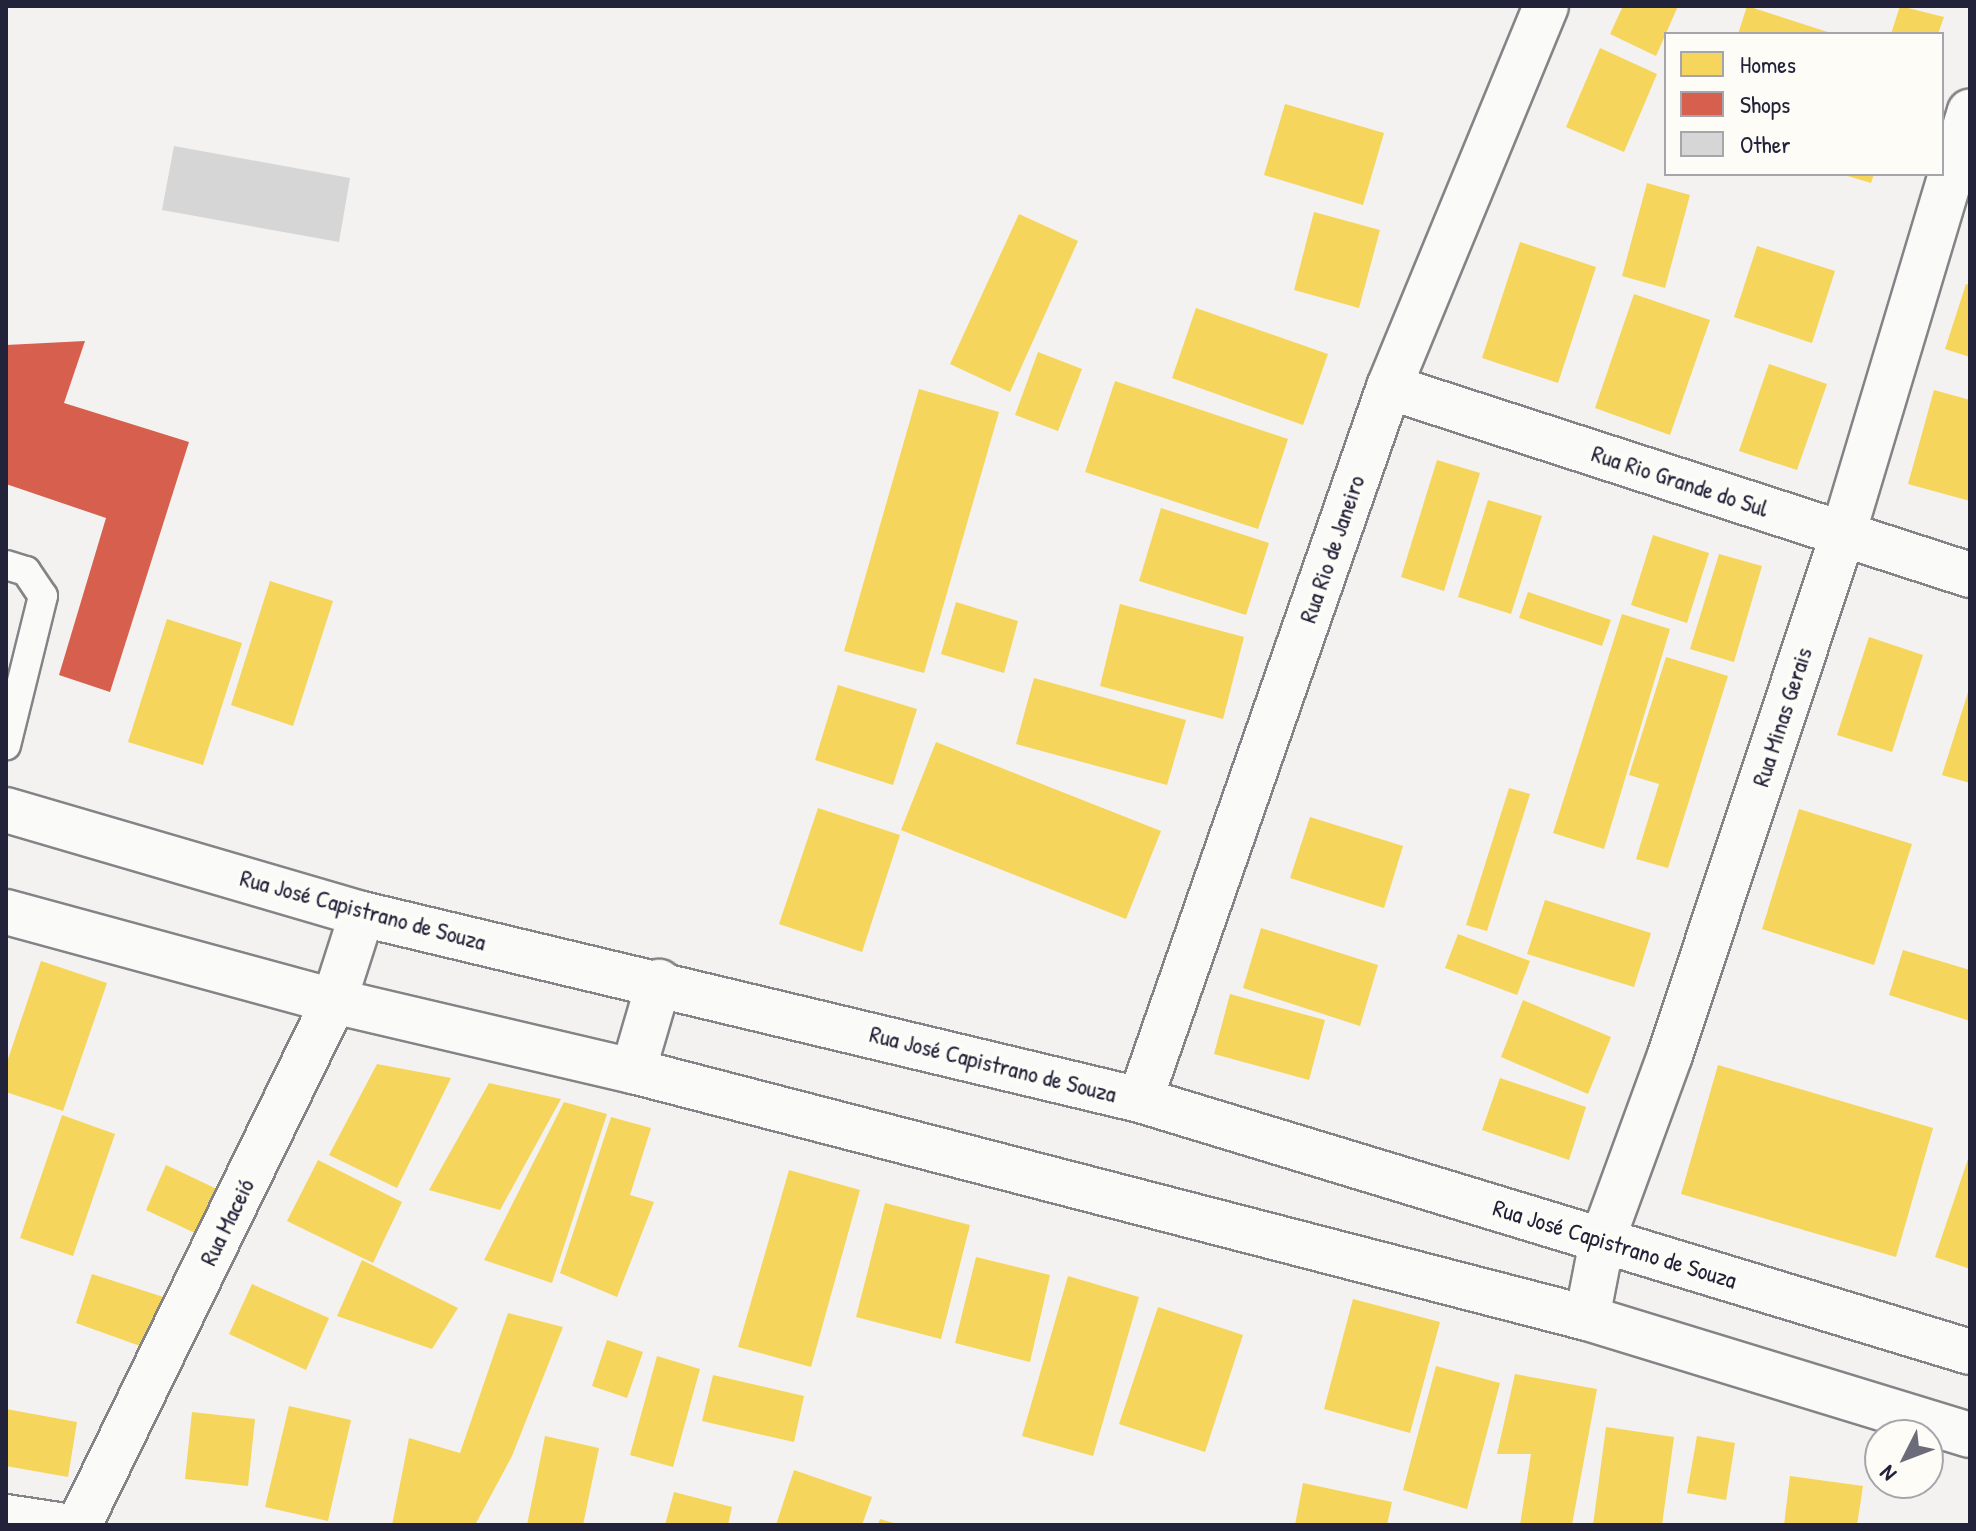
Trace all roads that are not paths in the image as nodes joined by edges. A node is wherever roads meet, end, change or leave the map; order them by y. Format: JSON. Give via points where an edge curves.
{"nodes":[{"id":1,"x":1546,"y":6,"type":"edge"},
{"id":2,"x":1970,"y":112,"type":"edge"},
{"id":3,"x":1389,"y":387,"type":"junction"},
{"id":4,"x":1843,"y":534,"type":"junction"},
{"id":5,"x":6,"y":565,"type":"edge"},
{"id":6,"x":1970,"y":575,"type":"edge"},
{"id":7,"x":6,"y":746,"type":"edge"},
{"id":8,"x":6,"y":810,"type":"edge"},
{"id":9,"x":6,"y":912,"type":"edge"},
{"id":10,"x":362,"y":914,"type":"junction"},
{"id":11,"x":659,"y":982,"type":"junction"},
{"id":12,"x":334,"y":1001,"type":"junction"},
{"id":13,"x":633,"y":1071,"type":"junction"},
{"id":14,"x":1140,"y":1100,"type":"junction"},
{"id":15,"x":1602,"y":1241,"type":"junction"},
{"id":16,"x":1587,"y":1318,"type":"junction"},
{"id":17,"x":1970,"y":1352,"type":"edge"},
{"id":18,"x":1970,"y":1435,"type":"edge"},
{"id":19,"x":6,"y":1517,"type":"edge"},
{"id":20,"x":58,"y":1525,"type":"edge"},
{"id":21,"x":79,"y":1525,"type":"edge"}],
"edges":[{"from":1,"to":3,"type":"main road","name":"Rua Rio de Janeiro"},
{"from":2,"to":4,"type":"main road","name":"Rua Minas Gerais"},
{"from":3,"to":4,"type":"main road","name":"Rua Rio Grande do Sul"},
{"from":3,"to":14,"type":"main road","name":"Rua Rio de Janeiro"},
{"from":4,"to":6,"type":"main road","name":"Rua Rio Grande do Sul"},
{"from":4,"to":15,"type":"main road","name":"Rua Minas Gerais","via":[[1670,1055]]},
{"from":5,"to":7,"type":"lane","via":[[26,571],[43,596]]},
{"from":8,"to":10,"type":"main road","name":"Rua José Capistrano de Souza"},
{"from":9,"to":12,"type":"main road"},
{"from":10,"to":11,"type":"main road","name":"Rua José Capistrano de Souza"},
{"from":10,"to":12,"type":"main road","name":"Rua Maceió"},
{"from":11,"to":13,"type":"main road"},
{"from":11,"to":14,"type":"main road","name":"Rua José Capistrano de Souza"},
{"from":12,"to":13,"type":"main road"},
{"from":12,"to":21,"type":"main road","name":"Rua Maceió"},
{"from":13,"to":16,"type":"main road"},
{"from":14,"to":15,"type":"main road","name":"Rua José Capistrano de Souza"},
{"from":15,"to":16,"type":"main road","name":"Rua Minas Gerais"},
{"from":15,"to":17,"type":"main road","name":"Rua José Capistrano de Souza"},
{"from":16,"to":18,"type":"main road"},
{"from":19,"to":20,"type":"main road"}]}
